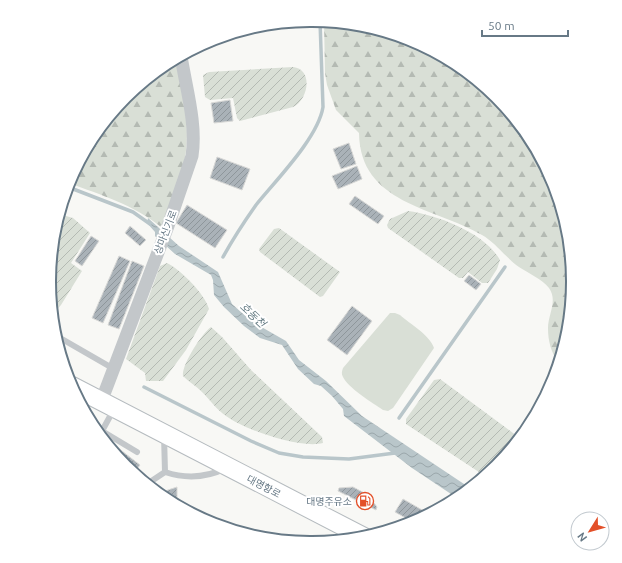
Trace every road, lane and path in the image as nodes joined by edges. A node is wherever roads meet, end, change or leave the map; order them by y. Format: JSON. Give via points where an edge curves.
{"nodes":[{"id":1,"x":182,"y":62,"type":"edge"},
{"id":2,"x":63,"y":340,"type":"edge"},
{"id":3,"x":114,"y":369,"type":"junction"},
{"id":4,"x":82,"y":391,"type":"edge"},
{"id":5,"x":108,"y":405,"type":"junction"},
{"id":6,"x":103,"y":428,"type":"edge"},
{"id":7,"x":164,"y":434,"type":"junction"},
{"id":8,"x":108,"y":435,"type":"edge"},
{"id":9,"x":137,"y":452,"type":"dead end"},
{"id":10,"x":228,"y":467,"type":"junction"},
{"id":11,"x":165,"y":472,"type":"junction"},
{"id":12,"x":153,"y":480,"type":"edge"},
{"id":13,"x":355,"y":532,"type":"edge"}],
"edges":[{"from":1,"to":3,"type":"street","name":"상마신기로","via":[[194,145],[168,226]]},
{"from":2,"to":3,"type":"lane"},
{"from":3,"to":5,"type":"street","name":"상마신기로"},
{"from":4,"to":5,"type":"main road","name":"대명항로"},
{"from":5,"to":6,"type":"lane"},
{"from":5,"to":7,"type":"main road","name":"대명항로"},
{"from":7,"to":10,"type":"main road","name":"대명항로"},
{"from":7,"to":11,"type":"lane"},
{"from":8,"to":9,"type":"lane"},
{"from":10,"to":11,"type":"lane","via":[[202,476],[177,476]]},
{"from":10,"to":13,"type":"main road","name":"대명항로"},
{"from":11,"to":12,"type":"lane"}]}
